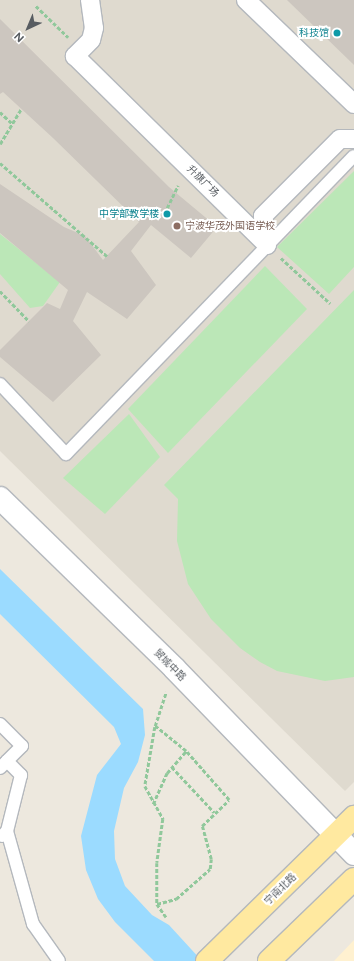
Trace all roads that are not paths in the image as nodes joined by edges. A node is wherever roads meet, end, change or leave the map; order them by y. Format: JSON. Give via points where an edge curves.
{"nodes":[{"id":1,"x":90,"y":0,"type":"edge"},
{"id":2,"x":246,"y":0,"type":"edge"},
{"id":3,"x":354,"y":104,"type":"edge"},
{"id":4,"x":354,"y":138,"type":"edge"},
{"id":5,"x":354,"y":156,"type":"edge"},
{"id":6,"x":267,"y":245,"type":"junction"},
{"id":7,"x":0,"y":384,"type":"edge"},
{"id":8,"x":0,"y":498,"type":"edge"},
{"id":9,"x":0,"y":724,"type":"edge"},
{"id":10,"x":3,"y":765,"type":"edge"},
{"id":11,"x":354,"y":817,"type":"edge"},
{"id":12,"x":3,"y":835,"type":"edge"},
{"id":13,"x":336,"y":835,"type":"junction"},
{"id":14,"x":354,"y":854,"type":"edge"},
{"id":15,"x":354,"y":879,"type":"edge"},
{"id":16,"x":59,"y":961,"type":"edge"},
{"id":17,"x":207,"y":961,"type":"edge"},
{"id":18,"x":269,"y":961,"type":"edge"}],
"edges":[{"from":1,"to":6,"type":"street","name":"升旗广场","via":[[94,28],[91,40],[75,56]]},
{"from":2,"to":3,"type":"street"},
{"from":4,"to":6,"type":"street","via":[[340,139],[263,216]]},
{"from":5,"to":6,"type":"lane"},
{"from":6,"to":7,"type":"lane","via":[[66,454]]},
{"from":8,"to":13,"type":"main road","name":"贸城中路","via":[[174,668]]},
{"from":9,"to":10,"type":"lane","via":[[22,746]]},
{"from":10,"to":12,"type":"lane","via":[[21,776]]},
{"from":11,"to":13,"type":"main road","name":"宁南北路"},
{"from":12,"to":16,"type":"lane","via":[[33,924]]},
{"from":13,"to":14,"type":"main road","name":"贸城中路"},
{"from":13,"to":17,"type":"main road","name":"宁南北路"},
{"from":15,"to":18,"type":"main road"}]}
